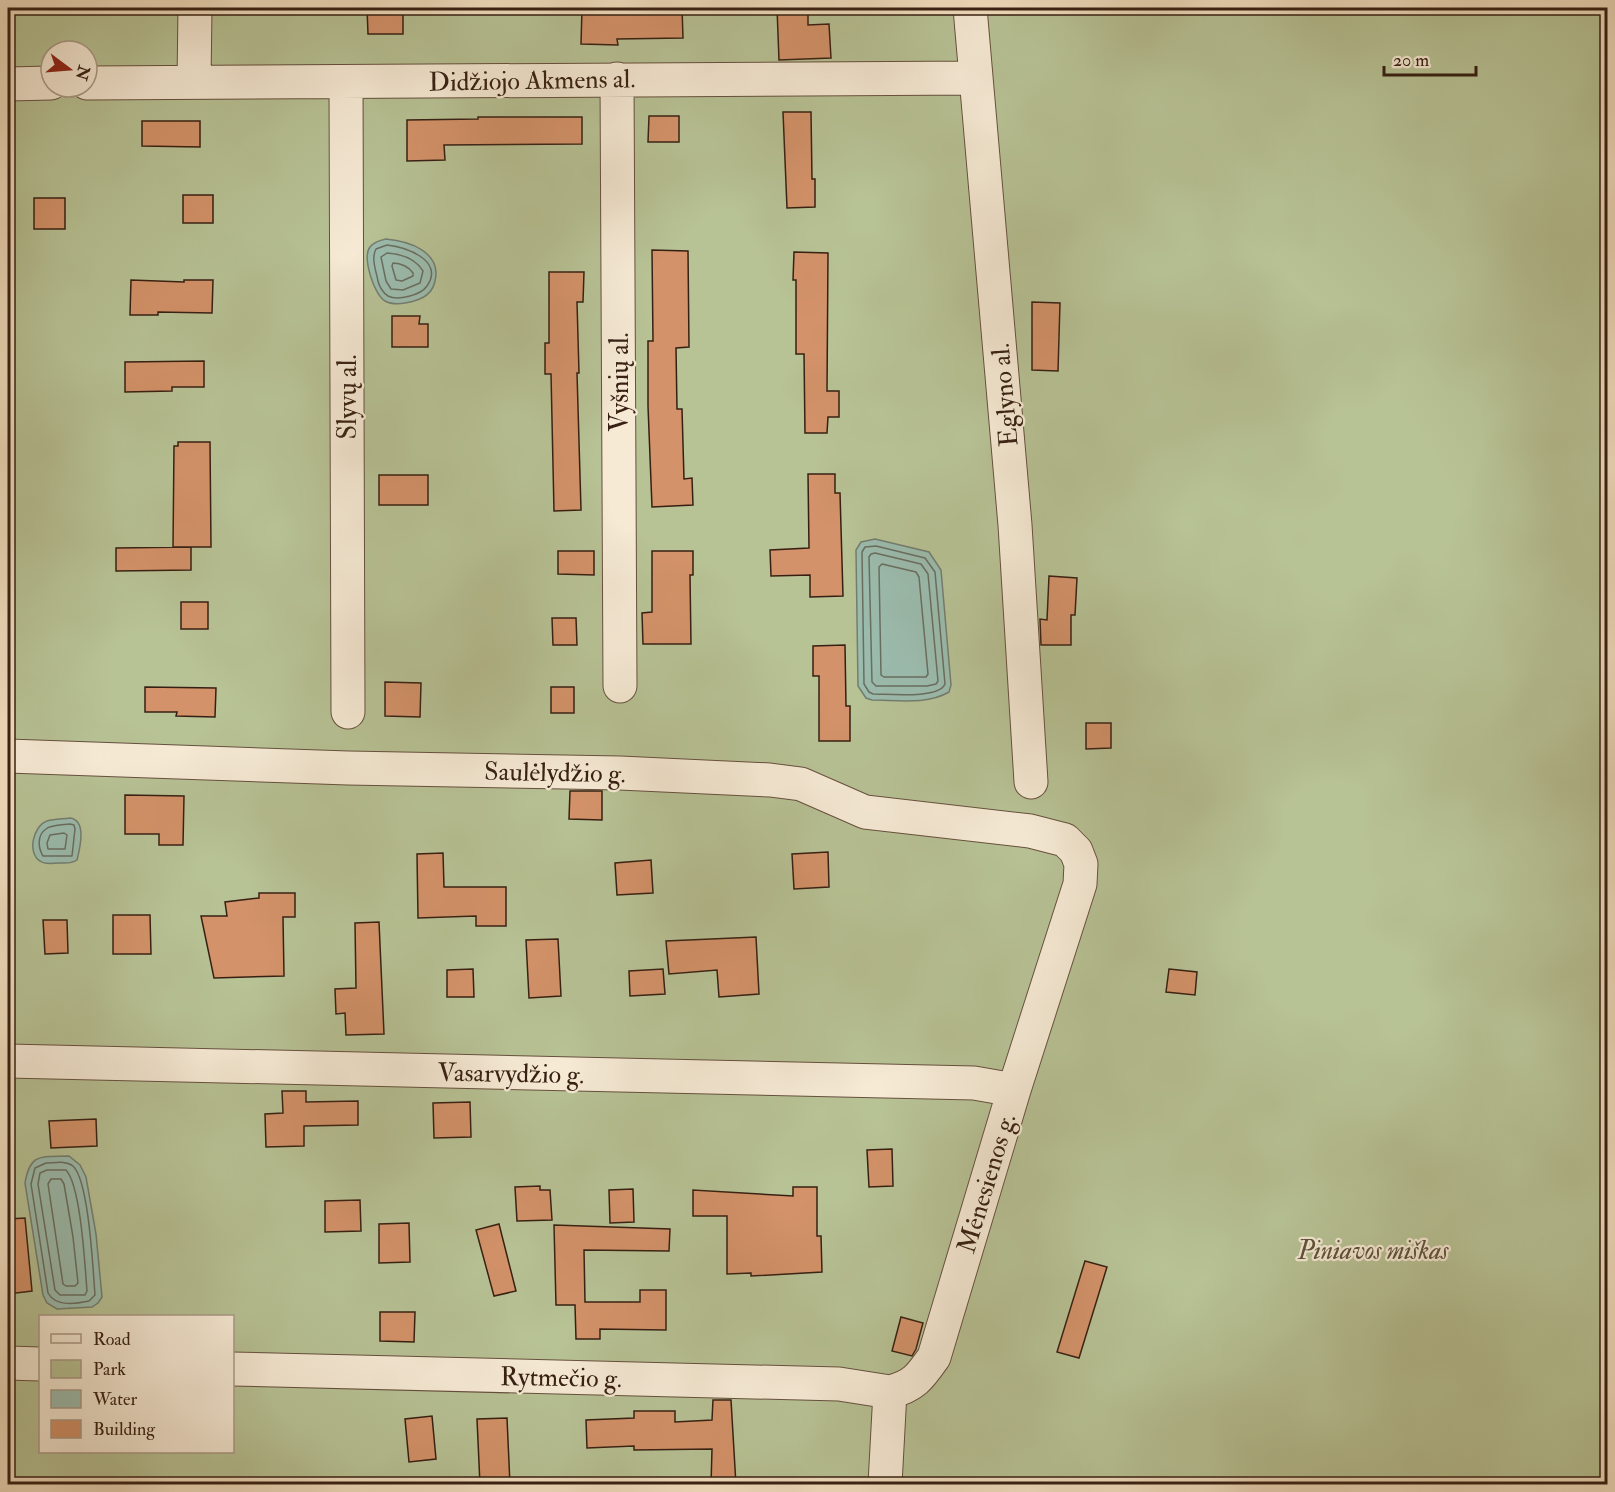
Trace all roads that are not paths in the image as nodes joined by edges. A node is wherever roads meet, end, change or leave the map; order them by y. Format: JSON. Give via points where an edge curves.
{"nodes":[{"id":1,"x":195,"y":8,"type":"edge"},
{"id":2,"x":970,"y":8,"type":"edge"},
{"id":3,"x":976,"y":78,"type":"junction"},
{"id":4,"x":617,"y":79,"type":"junction"},
{"id":5,"x":194,"y":82,"type":"junction"},
{"id":6,"x":346,"y":82,"type":"junction"},
{"id":7,"x":39,"y":83,"type":"edge"},
{"id":8,"x":99,"y":83,"type":"edge"},
{"id":9,"x":8,"y":84,"type":"edge"},
{"id":10,"x":620,"y":686,"type":"dead end"},
{"id":11,"x":348,"y":712,"type":"dead end"},
{"id":12,"x":8,"y":756,"type":"edge"},
{"id":13,"x":1031,"y":782,"type":"dead end"},
{"id":14,"x":1081,"y":864,"type":"joint"},
{"id":15,"x":8,"y":1061,"type":"edge"},
{"id":16,"x":1014,"y":1090,"type":"junction"},
{"id":17,"x":8,"y":1363,"type":"edge"},
{"id":18,"x":39,"y":1364,"type":"edge"},
{"id":19,"x":234,"y":1369,"type":"edge"},
{"id":20,"x":890,"y":1392,"type":"junction"},
{"id":21,"x":885,"y":1485,"type":"edge"}],
"edges":[{"from":1,"to":5,"type":"street"},
{"from":2,"to":3,"type":"street","name":"Eglyno al."},
{"from":3,"to":4,"type":"street","name":"Didžiojo Akmens al."},
{"from":3,"to":13,"type":"street","name":"Eglyno al.","via":[[1015,525]]},
{"from":4,"to":6,"type":"street","name":"Didžiojo Akmens al."},
{"from":4,"to":10,"type":"street","name":"Vyšnių al."},
{"from":5,"to":6,"type":"street","name":"Didžiojo Akmens al."},
{"from":5,"to":8,"type":"street","name":"Didžiojo Akmens al."},
{"from":6,"to":11,"type":"street","name":"Slyvų al."},
{"from":7,"to":9,"type":"street"},
{"from":12,"to":14,"type":"street","name":"Saulėlydžio g.","via":[[348,768],[620,772],[770,780],[801,784],[865,812],[1049,835],[1065,840]]},
{"from":14,"to":16,"type":"street","name":"Mėnesienos g.","via":[[1080,884]]},
{"from":15,"to":16,"type":"street","name":"Vasarvydžio g.","via":[[974,1083]]},
{"from":16,"to":20,"type":"street","name":"Mėnesienos g.","via":[[934,1356],[907,1388]]},
{"from":17,"to":18,"type":"street"},
{"from":19,"to":20,"type":"street","name":"Rytmečio g.","via":[[839,1384]]},
{"from":20,"to":21,"type":"street"}]}
